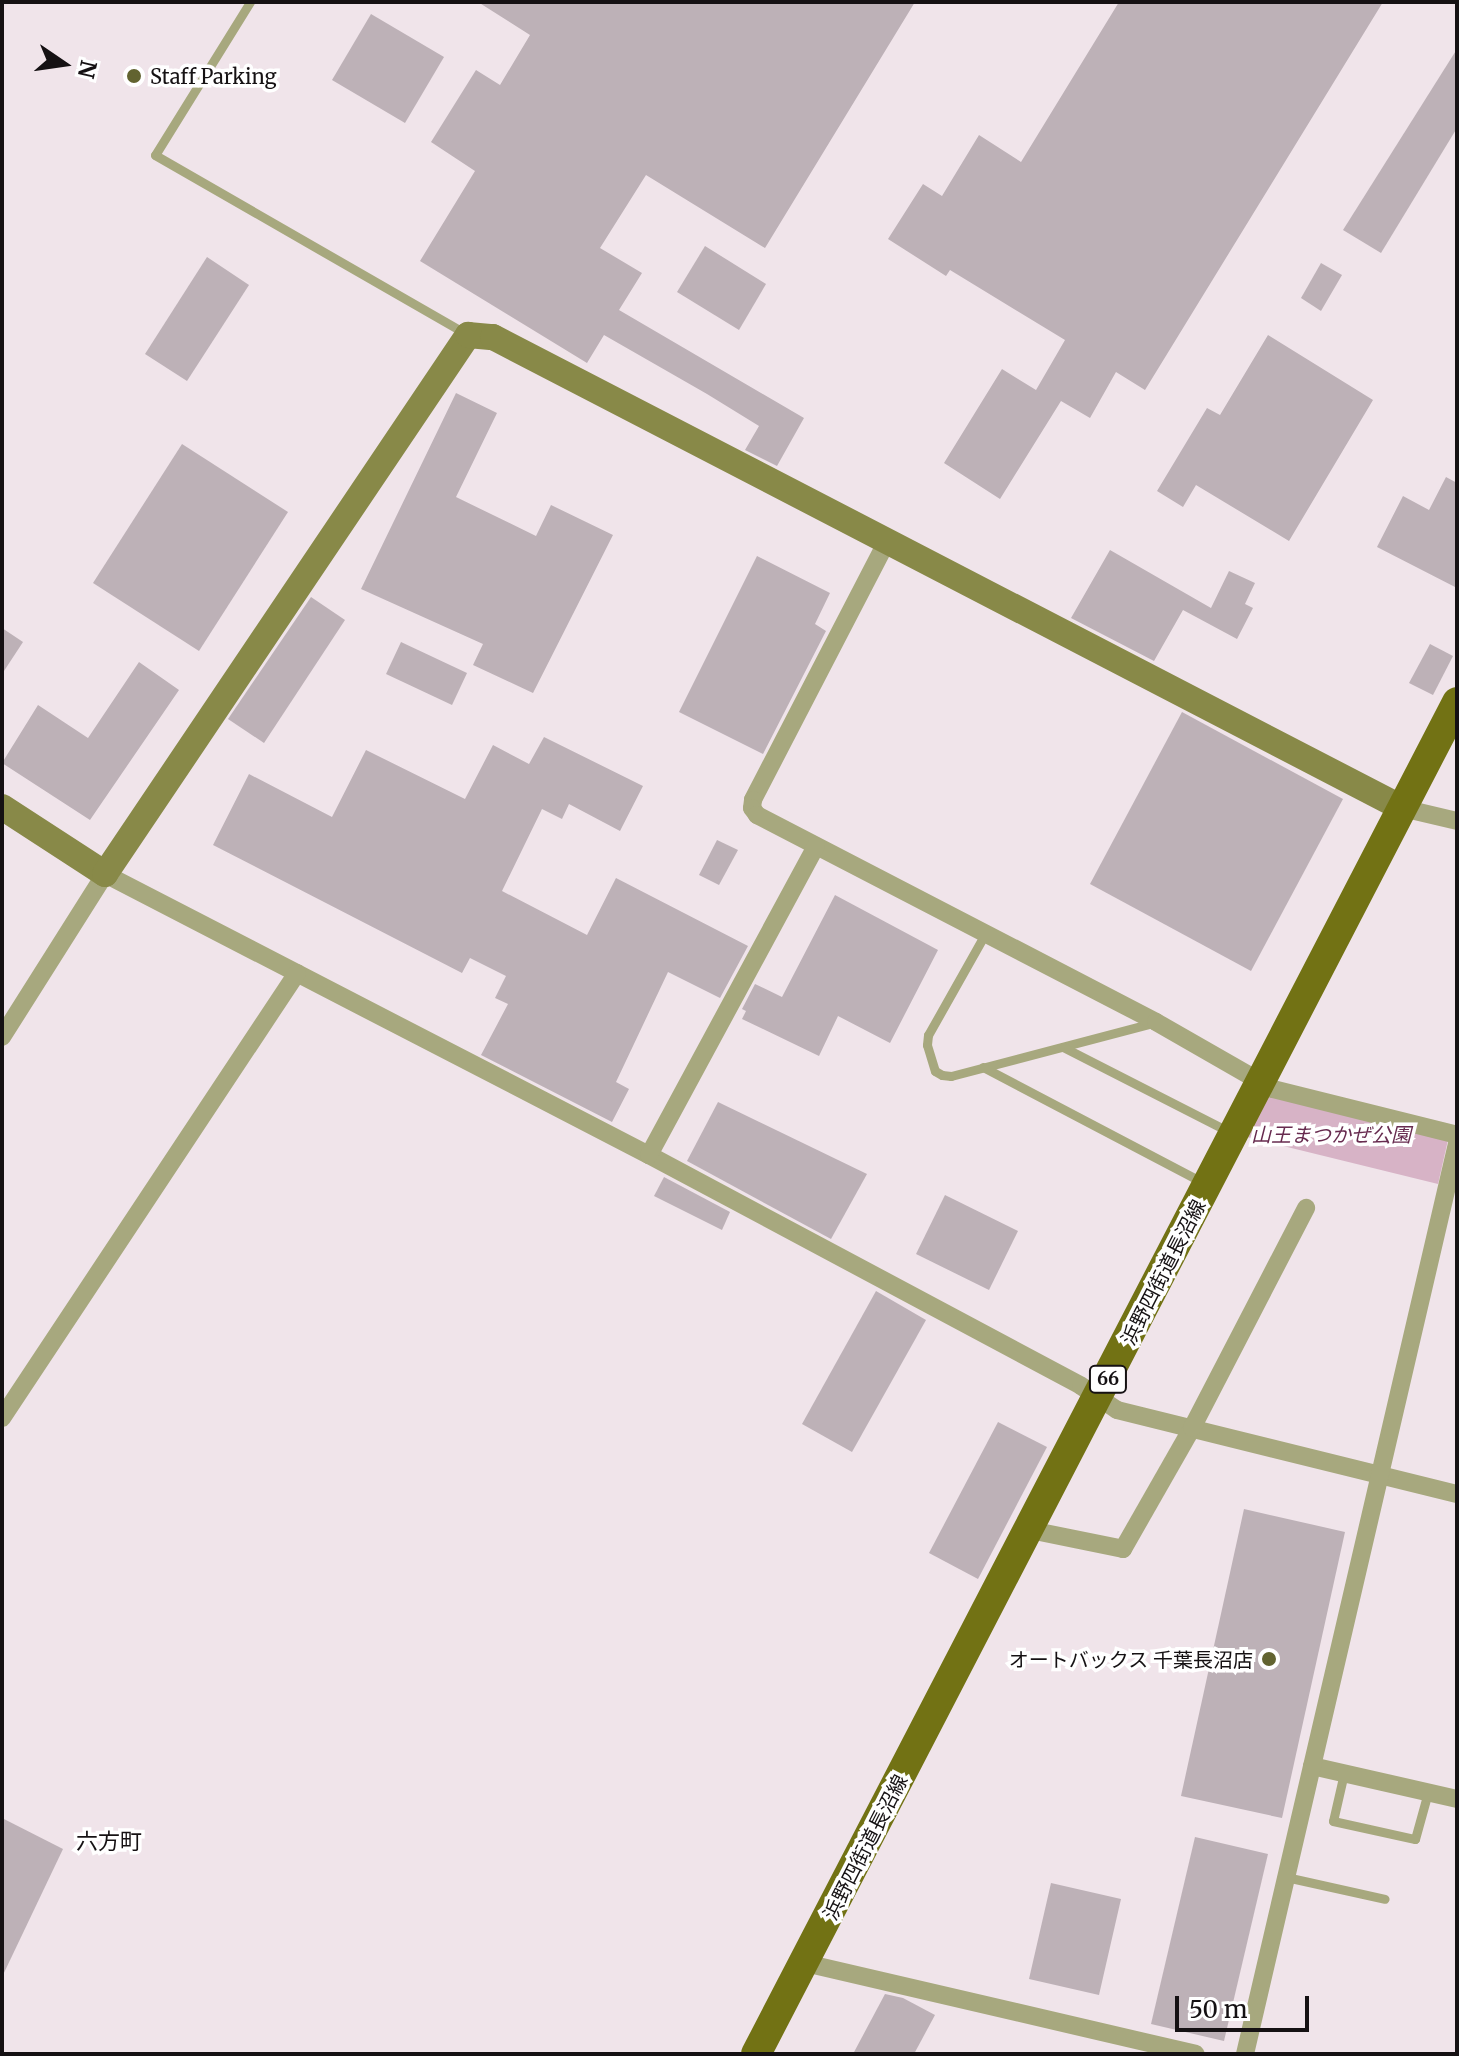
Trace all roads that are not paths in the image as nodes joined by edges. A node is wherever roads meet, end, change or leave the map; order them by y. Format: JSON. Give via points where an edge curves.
{"nodes":[{"id":1,"x":250,"y":2,"type":"edge"},
{"id":2,"x":468,"y":335,"type":"junction"},
{"id":3,"x":886,"y":543,"type":"junction"},
{"id":4,"x":1457,"y":702,"type":"edge"},
{"id":5,"x":2,"y":807,"type":"edge"},
{"id":6,"x":1402,"y":808,"type":"junction"},
{"id":7,"x":1457,"y":821,"type":"edge"},
{"id":8,"x":816,"y":846,"type":"junction"},
{"id":9,"x":105,"y":874,"type":"junction"},
{"id":10,"x":985,"y":934,"type":"junction"},
{"id":11,"x":297,"y":973,"type":"junction"},
{"id":12,"x":1156,"y":1022,"type":"junction"},
{"id":13,"x":2,"y":1037,"type":"edge"},
{"id":14,"x":1063,"y":1047,"type":"junction"},
{"id":15,"x":983,"y":1067,"type":"junction"},
{"id":16,"x":1259,"y":1082,"type":"junction"},
{"id":17,"x":1233,"y":1133,"type":"junction"},
{"id":18,"x":1457,"y":1135,"type":"edge"},
{"id":19,"x":1457,"y":1144,"type":"edge"},
{"id":20,"x":649,"y":1155,"type":"junction"},
{"id":21,"x":1207,"y":1184,"type":"junction"},
{"id":22,"x":1306,"y":1208,"type":"dead end"},
{"id":23,"x":1097,"y":1400,"type":"junction"},
{"id":24,"x":2,"y":1418,"type":"edge"},
{"id":25,"x":1192,"y":1428,"type":"junction"},
{"id":26,"x":1380,"y":1476,"type":"junction"},
{"id":27,"x":1457,"y":1494,"type":"edge"},
{"id":28,"x":1030,"y":1530,"type":"junction"},
{"id":29,"x":1312,"y":1766,"type":"junction"},
{"id":30,"x":1344,"y":1773,"type":"junction"},
{"id":31,"x":1428,"y":1792,"type":"junction"},
{"id":32,"x":1457,"y":1799,"type":"edge"},
{"id":33,"x":1286,"y":1877,"type":"junction"},
{"id":34,"x":1385,"y":1899,"type":"dead end"},
{"id":35,"x":805,"y":1963,"type":"junction"},
{"id":36,"x":756,"y":2054,"type":"edge"},
{"id":37,"x":1196,"y":2054,"type":"edge"},
{"id":38,"x":1245,"y":2054,"type":"edge"}],
"edges":[{"from":1,"to":2,"type":"lane","via":[[155,155]]},
{"from":2,"to":3,"type":"street","via":[[493,337]]},
{"from":2,"to":9,"type":"street"},
{"from":3,"to":6,"type":"street"},
{"from":3,"to":8,"type":"street","via":[[753,800],[757,815]]},
{"from":4,"to":6,"type":"main road","name":"浜野四街道長沼線","number":"66"},
{"from":5,"to":9,"type":"street"},
{"from":6,"to":7,"type":"street"},
{"from":6,"to":16,"type":"main road","name":"浜野四街道長沼線","number":"66"},
{"from":8,"to":10,"type":"street"},
{"from":8,"to":20,"type":"street"},
{"from":9,"to":11,"type":"street"},
{"from":9,"to":13,"type":"street"},
{"from":10,"to":12,"type":"street"},
{"from":10,"to":15,"type":"lane","via":[[927,1045],[935,1071],[942,1075]]},
{"from":11,"to":20,"type":"street"},
{"from":11,"to":24,"type":"street"},
{"from":12,"to":14,"type":"lane"},
{"from":12,"to":16,"type":"street"},
{"from":14,"to":15,"type":"lane"},
{"from":14,"to":17,"type":"lane"},
{"from":15,"to":21,"type":"lane"},
{"from":16,"to":17,"type":"main road","name":"浜野四街道長沼線","number":"66"},
{"from":16,"to":18,"type":"street"},
{"from":17,"to":21,"type":"main road","name":"浜野四街道長沼線","number":"66"},
{"from":19,"to":26,"type":"street"},
{"from":20,"to":23,"type":"street","via":[[1081,1386]]},
{"from":21,"to":23,"type":"main road","name":"浜野四街道長沼線","number":"66"},
{"from":22,"to":25,"type":"street"},
{"from":23,"to":25,"type":"street"},
{"from":23,"to":28,"type":"main road","name":"浜野四街道長沼線","number":"66"},
{"from":25,"to":26,"type":"street"},
{"from":25,"to":28,"type":"street","via":[[1123,1549]]},
{"from":26,"to":27,"type":"street"},
{"from":26,"to":29,"type":"street"},
{"from":28,"to":35,"type":"main road","name":"浜野四街道長沼線","number":"66"},
{"from":29,"to":30,"type":"street"},
{"from":29,"to":33,"type":"street"},
{"from":30,"to":31,"type":"street"},
{"from":30,"to":31,"type":"lane","via":[[1333,1821],[1415,1839]]},
{"from":31,"to":32,"type":"street"},
{"from":33,"to":34,"type":"lane"},
{"from":33,"to":38,"type":"street"},
{"from":35,"to":36,"type":"main road","name":"浜野四街道長沼線","number":"66"},
{"from":35,"to":37,"type":"street"}]}
